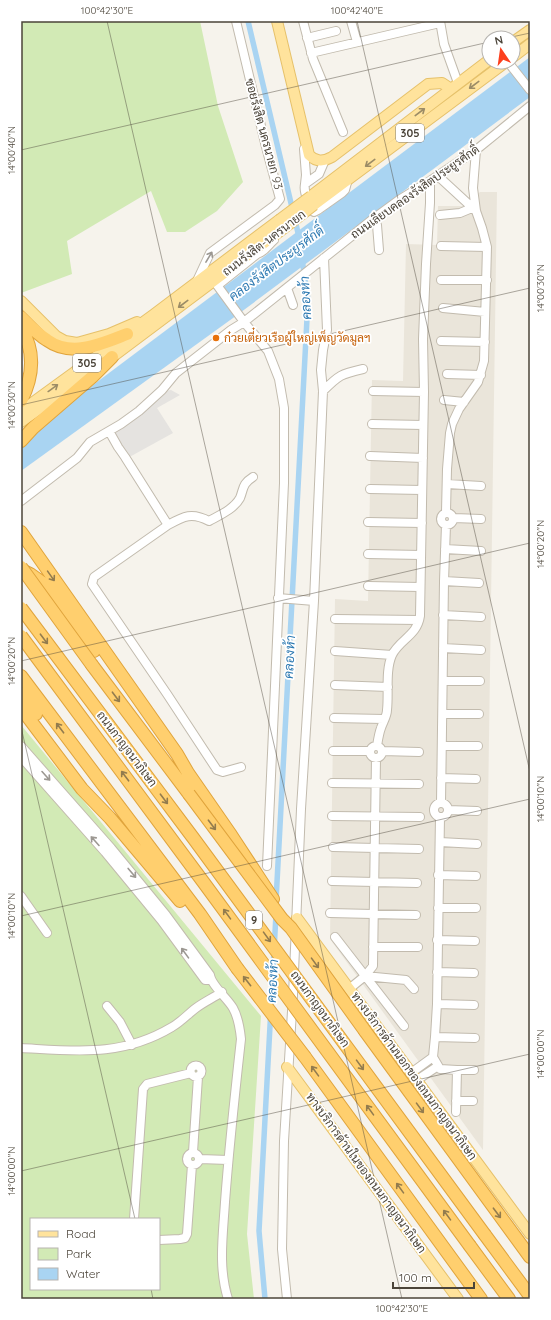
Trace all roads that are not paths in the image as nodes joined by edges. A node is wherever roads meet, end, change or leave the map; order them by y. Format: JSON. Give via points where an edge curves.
{"nodes":[{"id":1,"x":236,"y":21,"type":"edge"},
{"id":2,"x":277,"y":21,"type":"edge"},
{"id":3,"x":303,"y":21,"type":"edge"},
{"id":4,"x":351,"y":21,"type":"edge"},
{"id":5,"x":440,"y":22,"type":"edge"},
{"id":6,"x":530,"y":30,"type":"edge"},
{"id":7,"x":336,"y":31,"type":"dead end"},
{"id":8,"x":521,"y":36,"type":"edge"},
{"id":9,"x":307,"y":38,"type":"junction"},
{"id":10,"x":356,"y":42,"type":"junction"},
{"id":11,"x":530,"y":44,"type":"edge"},
{"id":12,"x":521,"y":52,"type":"edge"},
{"id":13,"x":311,"y":53,"type":"junction"},
{"id":14,"x":481,"y":66,"type":"edge"},
{"id":15,"x":498,"y":70,"type":"edge"},
{"id":16,"x":516,"y":70,"type":"edge"},
{"id":17,"x":455,"y":86,"type":"junction"},
{"id":18,"x":530,"y":90,"type":"edge"},
{"id":19,"x":530,"y":106,"type":"edge"},
{"id":20,"x":343,"y":132,"type":"dead end"},
{"id":21,"x":305,"y":141,"type":"junction"},
{"id":22,"x":476,"y":150,"type":"junction"},
{"id":23,"x":325,"y":160,"type":"junction"},
{"id":24,"x":438,"y":176,"type":"junction"},
{"id":25,"x":348,"y":179,"type":"junction"},
{"id":26,"x":430,"y":181,"type":"junction"},
{"id":27,"x":305,"y":184,"type":"junction"},
{"id":28,"x":473,"y":188,"type":"junction"},
{"id":29,"x":458,"y":195,"type":"junction"},
{"id":30,"x":313,"y":200,"type":"junction"},
{"id":31,"x":275,"y":205,"type":"junction"},
{"id":32,"x":474,"y":209,"type":"junction"},
{"id":33,"x":440,"y":215,"type":"dead end"},
{"id":34,"x":373,"y":219,"type":"junction"},
{"id":35,"x":281,"y":224,"type":"junction"},
{"id":36,"x":230,"y":238,"type":"junction"},
{"id":37,"x":441,"y":246,"type":"dead end"},
{"id":38,"x":487,"y":247,"type":"junction"},
{"id":39,"x":239,"y":250,"type":"junction"},
{"id":40,"x":379,"y":250,"type":"dead end"},
{"id":41,"x":321,"y":261,"type":"junction"},
{"id":42,"x":441,"y":280,"type":"dead end"},
{"id":43,"x":487,"y":280,"type":"junction"},
{"id":44,"x":196,"y":283,"type":"junction"},
{"id":45,"x":217,"y":284,"type":"junction"},
{"id":46,"x":287,"y":288,"type":"junction"},
{"id":47,"x":21,"y":301,"type":"edge"},
{"id":48,"x":293,"y":305,"type":"dead end"},
{"id":49,"x":443,"y":308,"type":"dead end"},
{"id":50,"x":485,"y":312,"type":"junction"},
{"id":51,"x":153,"y":315,"type":"junction"},
{"id":52,"x":21,"y":317,"type":"edge"},
{"id":53,"x":243,"y":320,"type":"junction"},
{"id":54,"x":21,"y":328,"type":"edge"},
{"id":55,"x":127,"y":334,"type":"junction"},
{"id":56,"x":441,"y":341,"type":"dead end"},
{"id":57,"x":484,"y":342,"type":"junction"},
{"id":58,"x":112,"y":357,"type":"junction"},
{"id":59,"x":363,"y":369,"type":"dead end"},
{"id":60,"x":447,"y":374,"type":"dead end"},
{"id":61,"x":481,"y":375,"type":"junction"},
{"id":62,"x":323,"y":391,"type":"junction"},
{"id":63,"x":373,"y":391,"type":"dead end"},
{"id":64,"x":424,"y":392,"type":"junction"},
{"id":65,"x":444,"y":400,"type":"dead end"},
{"id":66,"x":21,"y":401,"type":"edge"},
{"id":67,"x":464,"y":402,"type":"junction"},
{"id":68,"x":21,"y":411,"type":"edge"},
{"id":69,"x":21,"y":422,"type":"edge"},
{"id":70,"x":372,"y":424,"type":"dead end"},
{"id":71,"x":423,"y":424,"type":"junction"},
{"id":72,"x":109,"y":431,"type":"junction"},
{"id":73,"x":21,"y":441,"type":"edge"},
{"id":74,"x":370,"y":456,"type":"dead end"},
{"id":75,"x":422,"y":458,"type":"junction"},
{"id":76,"x":253,"y":477,"type":"dead end"},
{"id":77,"x":447,"y":484,"type":"junction"},
{"id":78,"x":481,"y":486,"type":"dead end"},
{"id":79,"x":370,"y":489,"type":"dead end"},
{"id":80,"x":422,"y":490,"type":"junction"},
{"id":81,"x":21,"y":501,"type":"edge"},
{"id":82,"x":446,"y":512,"type":"junction"},
{"id":83,"x":454,"y":518,"type":"junction"},
{"id":84,"x":481,"y":519,"type":"dead end"},
{"id":85,"x":368,"y":522,"type":"dead end"},
{"id":86,"x":422,"y":523,"type":"junction"},
{"id":87,"x":446,"y":525,"type":"junction"},
{"id":88,"x":168,"y":526,"type":"junction"},
{"id":89,"x":21,"y":532,"type":"edge"},
{"id":90,"x":445,"y":549,"type":"junction"},
{"id":91,"x":481,"y":551,"type":"dead end"},
{"id":92,"x":368,"y":554,"type":"dead end"},
{"id":93,"x":421,"y":555,"type":"junction"},
{"id":94,"x":21,"y":569,"type":"edge"},
{"id":95,"x":444,"y":581,"type":"junction"},
{"id":96,"x":479,"y":583,"type":"dead end"},
{"id":97,"x":368,"y":586,"type":"dead end"},
{"id":98,"x":420,"y":587,"type":"junction"},
{"id":99,"x":280,"y":598,"type":"junction"},
{"id":100,"x":312,"y":600,"type":"junction"},
{"id":101,"x":21,"y":608,"type":"edge"},
{"id":102,"x":443,"y":615,"type":"junction"},
{"id":103,"x":481,"y":617,"type":"dead end"},
{"id":104,"x":335,"y":618,"type":"dead end"},
{"id":105,"x":419,"y":620,"type":"junction"},
{"id":106,"x":21,"y":636,"type":"edge"},
{"id":107,"x":443,"y":648,"type":"junction"},
{"id":108,"x":481,"y":650,"type":"dead end"},
{"id":109,"x":335,"y":651,"type":"dead end"},
{"id":110,"x":392,"y":655,"type":"junction"},
{"id":111,"x":21,"y":676,"type":"edge"},
{"id":112,"x":443,"y":681,"type":"junction"},
{"id":113,"x":480,"y":682,"type":"dead end"},
{"id":114,"x":335,"y":685,"type":"dead end"},
{"id":115,"x":388,"y":687,"type":"junction"},
{"id":116,"x":21,"y":694,"type":"edge"},
{"id":117,"x":21,"y":708,"type":"edge"},
{"id":118,"x":443,"y":714,"type":"junction"},
{"id":119,"x":479,"y":714,"type":"dead end"},
{"id":120,"x":334,"y":718,"type":"dead end"},
{"id":121,"x":384,"y":719,"type":"junction"},
{"id":122,"x":21,"y":746,"type":"edge"},
{"id":123,"x":442,"y":746,"type":"junction"},
{"id":124,"x":478,"y":746,"type":"dead end"},
{"id":125,"x":380,"y":748,"type":"junction"},
{"id":126,"x":333,"y":751,"type":"dead end"},
{"id":127,"x":419,"y":752,"type":"dead end"},
{"id":128,"x":373,"y":755,"type":"junction"},
{"id":129,"x":21,"y":757,"type":"edge"},
{"id":130,"x":241,"y":767,"type":"dead end"},
{"id":131,"x":188,"y":773,"type":"junction"},
{"id":132,"x":441,"y":778,"type":"junction"},
{"id":133,"x":476,"y":779,"type":"dead end"},
{"id":134,"x":332,"y":783,"type":"dead end"},
{"id":135,"x":375,"y":784,"type":"junction"},
{"id":136,"x":419,"y":784,"type":"dead end"},
{"id":137,"x":194,"y":791,"type":"junction"},
{"id":138,"x":441,"y":803,"type":"junction"},
{"id":139,"x":448,"y":810,"type":"junction"},
{"id":140,"x":477,"y":811,"type":"dead end"},
{"id":141,"x":74,"y":812,"type":"junction"},
{"id":142,"x":332,"y":816,"type":"dead end"},
{"id":143,"x":375,"y":816,"type":"junction"},
{"id":144,"x":420,"y":817,"type":"dead end"},
{"id":145,"x":440,"y":817,"type":"junction"},
{"id":146,"x":110,"y":818,"type":"junction"},
{"id":147,"x":440,"y":842,"type":"junction"},
{"id":148,"x":477,"y":844,"type":"dead end"},
{"id":149,"x":333,"y":847,"type":"dead end"},
{"id":150,"x":375,"y":848,"type":"junction"},
{"id":151,"x":419,"y":849,"type":"dead end"},
{"id":152,"x":267,"y":866,"type":"dead end"},
{"id":153,"x":438,"y":875,"type":"junction"},
{"id":154,"x":476,"y":876,"type":"dead end"},
{"id":155,"x":332,"y":881,"type":"dead end"},
{"id":156,"x":374,"y":882,"type":"junction"},
{"id":157,"x":417,"y":882,"type":"dead end"},
{"id":158,"x":21,"y":896,"type":"edge"},
{"id":159,"x":181,"y":896,"type":"junction"},
{"id":160,"x":438,"y":908,"type":"junction"},
{"id":161,"x":476,"y":908,"type":"dead end"},
{"id":162,"x":330,"y":913,"type":"dead end"},
{"id":163,"x":374,"y":914,"type":"junction"},
{"id":164,"x":416,"y":916,"type":"dead end"},
{"id":165,"x":294,"y":923,"type":"junction"},
{"id":166,"x":47,"y":933,"type":"dead end"},
{"id":167,"x":335,"y":937,"type":"dead end"},
{"id":168,"x":437,"y":940,"type":"junction"},
{"id":169,"x":475,"y":941,"type":"dead end"},
{"id":170,"x":374,"y":947,"type":"junction"},
{"id":171,"x":418,"y":947,"type":"dead end"},
{"id":172,"x":437,"y":972,"type":"junction"},
{"id":173,"x":474,"y":973,"type":"dead end"},
{"id":174,"x":365,"y":976,"type":"junction"},
{"id":175,"x":349,"y":989,"type":"junction"},
{"id":176,"x":414,"y":989,"type":"dead end"},
{"id":177,"x":222,"y":992,"type":"junction"},
{"id":178,"x":436,"y":1004,"type":"junction"},
{"id":179,"x":474,"y":1004,"type":"dead end"},
{"id":180,"x":107,"y":1006,"type":"dead end"},
{"id":181,"x":404,"y":1026,"type":"dead end"},
{"id":182,"x":435,"y":1037,"type":"junction"},
{"id":183,"x":474,"y":1038,"type":"dead end"},
{"id":184,"x":132,"y":1045,"type":"junction"},
{"id":185,"x":21,"y":1048,"type":"edge"},
{"id":186,"x":433,"y":1057,"type":"junction"},
{"id":187,"x":438,"y":1066,"type":"junction"},
{"id":188,"x":287,"y":1067,"type":"junction"},
{"id":189,"x":457,"y":1070,"type":"junction"},
{"id":190,"x":474,"y":1070,"type":"dead end"},
{"id":191,"x":414,"y":1077,"type":"junction"},
{"id":192,"x":456,"y":1101,"type":"junction"},
{"id":193,"x":473,"y":1101,"type":"dead end"},
{"id":194,"x":456,"y":1112,"type":"dead end"},
{"id":195,"x":193,"y":1152,"type":"junction"},
{"id":196,"x":200,"y":1159,"type":"junction"},
{"id":197,"x":228,"y":1160,"type":"junction"},
{"id":198,"x":192,"y":1165,"type":"junction"},
{"id":199,"x":134,"y":1218,"type":"edge"},
{"id":200,"x":530,"y":1234,"type":"edge"},
{"id":201,"x":160,"y":1240,"type":"edge"},
{"id":202,"x":530,"y":1257,"type":"edge"},
{"id":203,"x":530,"y":1296,"type":"edge"},
{"id":204,"x":228,"y":1299,"type":"edge"},
{"id":205,"x":287,"y":1299,"type":"edge"},
{"id":206,"x":458,"y":1299,"type":"edge"},
{"id":207,"x":481,"y":1299,"type":"edge"},
{"id":208,"x":509,"y":1299,"type":"edge"}],
"edges":[{"from":1,"to":31,"type":"street","name":"ซอยรังสิต นครนายก 93","via":[[266,147],[280,193],[280,199]]},
{"from":2,"to":21,"type":"main road"},
{"from":3,"to":9,"type":"street"},
{"from":4,"to":10,"type":"street"},
{"from":5,"to":10,"type":"street"},
{"from":5,"to":17,"type":"street"},
{"from":6,"to":8,"type":"main road"},
{"from":7,"to":9,"type":"street"},
{"from":9,"to":13,"type":"street"},
{"from":10,"to":13,"type":"street"},
{"from":11,"to":12,"type":"main road","name":"ถนนรังสิต-นครนายก","number":"305"},
{"from":13,"to":20,"type":"street"},
{"from":14,"to":17,"type":"main road","name":"ถนนรังสิต-นครนายก","number":"305"},
{"from":15,"to":25,"type":"main road","name":"ถนนรังสิต-นครนายก","number":"305","one_way":true},
{"from":16,"to":18,"type":"street"},
{"from":17,"to":23,"type":"main road","via":[[442,83],[428,84]]},
{"from":30,"to":17,"type":"main road","name":"ถนนรังสิต-นครนายก","number":"305","one_way":true},
{"from":19,"to":22,"type":"street","name":"ถนนเลียบคลองรังสิตประยูรศักดิ์"},
{"from":21,"to":23,"type":"main road","via":[[309,155],[316,161]]},
{"from":21,"to":27,"type":"street"},
{"from":22,"to":24,"type":"street","name":"ถนนเลียบคลองรังสิตประยูรศักดิ์"},
{"from":22,"to":28,"type":"street"},
{"from":23,"to":27,"type":"street","via":[[319,174]]},
{"from":24,"to":26,"type":"street","name":"ถนนเลียบคลองรังสิตประยูรศักดิ์"},
{"from":24,"to":29,"type":"street"},
{"from":25,"to":27,"type":"street","via":[[342,193],[314,212],[304,190]]},
{"from":25,"to":30,"type":"main road","name":"ถนนรังสิต-นครนายก","number":"305"},
{"from":26,"to":34,"type":"street","name":"ถนนเลียบคลองรังสิตประยูรศักดิ์"},
{"from":26,"to":64,"type":"street","via":[[423,332]]},
{"from":28,"to":29,"type":"street"},
{"from":28,"to":32,"type":"street"},
{"from":29,"to":32,"type":"street"},
{"from":30,"to":35,"type":"main road","name":"ถนนรังสิต-นครนายก","number":"305","bridge":true},
{"from":31,"to":36,"type":"street","name":"ซอยรังสิต นครนายก 93"},
{"from":31,"to":45,"type":"street","via":[[287,229],[267,246],[264,252],[257,254]]},
{"from":32,"to":33,"type":"street"},
{"from":32,"to":38,"type":"street"},
{"from":34,"to":40,"type":"street","via":[[377,225]]},
{"from":34,"to":41,"type":"street","name":"ถนนเลียบคลองรังสิตประยูรศักดิ์"},
{"from":35,"to":39,"type":"main road","name":"ถนนรังสิต-นครนายก","number":"305"},
{"from":35,"to":45,"type":"main road","name":"ถนนรังสิต-นครนายก","number":"305"},
{"from":36,"to":39,"type":"street"},
{"from":44,"to":36,"type":"street","name":"ซอยรังสิต นครนายก 93","one_way":true,"via":[[210,253]]},
{"from":37,"to":38,"type":"street"},
{"from":38,"to":43,"type":"street"},
{"from":39,"to":44,"type":"main road","name":"ถนนรังสิต-นครนายก","number":"305"},
{"from":41,"to":46,"type":"street","name":"ถนนเลียบคลองรังสิตประยูรศักดิ์"},
{"from":41,"to":62,"type":"street","via":[[327,330],[321,370]]},
{"from":42,"to":43,"type":"street"},
{"from":43,"to":50,"type":"street"},
{"from":44,"to":51,"type":"main road","name":"ถนนรังสิต-นครนายก","number":"305"},
{"from":45,"to":53,"type":"street"},
{"from":45,"to":58,"type":"main road","name":"ถนนรังสิต-นครนายก","number":"305","one_way":true},
{"from":46,"to":48,"type":"street"},
{"from":46,"to":53,"type":"street","name":"ถนนเลียบคลองรังสิตประยูรศักดิ์"},
{"from":47,"to":51,"type":"main road","via":[[56,336],[77,343],[109,334]]},
{"from":49,"to":50,"type":"street"},
{"from":50,"to":57,"type":"street"},
{"from":51,"to":55,"type":"main road","name":"ถนนรังสิต-นครนายก","number":"305"},
{"from":52,"to":55,"type":"highway","via":[[47,340],[70,349],[90,348]]},
{"from":53,"to":72,"type":"street","name":"ถนนเลียบคลองรังสิตประยูรศักดิ์","via":[[176,373],[162,390],[130,418]]},
{"from":53,"to":99,"type":"street","via":[[268,351],[283,393],[284,467]]},
{"from":54,"to":66,"type":"highway","via":[[31,352],[32,367]]},
{"from":68,"to":55,"type":"main road","name":"ถนนรังสิต-นครนายก","number":"305","one_way":true},
{"from":56,"to":57,"type":"street"},
{"from":57,"to":61,"type":"street"},
{"from":58,"to":69,"type":"main road","name":"ถนนรังสิต-นครนายก","number":"305"},
{"from":58,"to":73,"type":"highway"},
{"from":59,"to":62,"type":"street","via":[[344,373]]},
{"from":60,"to":61,"type":"street"},
{"from":61,"to":67,"type":"street"},
{"from":62,"to":100,"type":"street"},
{"from":63,"to":64,"type":"street"},
{"from":64,"to":71,"type":"street"},
{"from":65,"to":67,"type":"street"},
{"from":67,"to":77,"type":"street","via":[[455,416],[450,433]]},
{"from":70,"to":71,"type":"street"},
{"from":71,"to":75,"type":"street"},
{"from":72,"to":81,"type":"street","name":"ถนนเลียบคลองรังสิตประยูรศักดิ์","via":[[90,442],[77,458]]},
{"from":72,"to":88,"type":"street"},
{"from":74,"to":75,"type":"street"},
{"from":75,"to":80,"type":"street"},
{"from":76,"to":88,"type":"street","via":[[245,483],[238,500],[226,512],[209,521],[195,515],[188,516]]},
{"from":77,"to":78,"type":"street"},
{"from":77,"to":82,"type":"street"},
{"from":79,"to":80,"type":"street"},
{"from":80,"to":86,"type":"street"},
{"from":82,"to":83,"type":"street"},
{"from":82,"to":87,"type":"street","via":[[441,518]]},
{"from":83,"to":84,"type":"street"},
{"from":83,"to":87,"type":"street","via":[[452,523]]},
{"from":85,"to":86,"type":"street"},
{"from":86,"to":93,"type":"street"},
{"from":87,"to":90,"type":"street"},
{"from":88,"to":130,"type":"street","via":[[94,577],[92,584],[217,770],[223,772]]},
{"from":89,"to":131,"type":"highway","one_way":true},
{"from":90,"to":91,"type":"street"},
{"from":90,"to":95,"type":"street"},
{"from":92,"to":93,"type":"street"},
{"from":93,"to":98,"type":"street"},
{"from":94,"to":131,"type":"highway","via":[[44,584]]},
{"from":94,"to":137,"type":"highway","one_way":true,"bridge":true,"via":[[92,665]]},
{"from":95,"to":96,"type":"street"},
{"from":95,"to":102,"type":"street"},
{"from":97,"to":98,"type":"street"},
{"from":98,"to":105,"type":"street"},
{"from":99,"to":100,"type":"street"},
{"from":99,"to":152,"type":"street"},
{"from":100,"to":165,"type":"street"},
{"from":101,"to":203,"type":"highway","name":"ถนนกาญจนาภิเษก","number":"9","one_way":true,"bridge":true},
{"from":102,"to":103,"type":"street"},
{"from":102,"to":107,"type":"street"},
{"from":104,"to":105,"type":"street"},
{"from":105,"to":110,"type":"street","via":[[414,631]]},
{"from":208,"to":106,"type":"highway","name":"ถนนกาญจนาภิเษก","number":"9","one_way":true,"bridge":true},
{"from":107,"to":108,"type":"street"},
{"from":107,"to":112,"type":"street"},
{"from":109,"to":110,"type":"street"},
{"from":110,"to":115,"type":"street"},
{"from":159,"to":111,"type":"highway","one_way":true},
{"from":112,"to":113,"type":"street"},
{"from":112,"to":118,"type":"street"},
{"from":114,"to":115,"type":"street"},
{"from":115,"to":121,"type":"street","via":[[388,709]]},
{"from":116,"to":146,"type":"highway","via":[[89,785]]},
{"from":117,"to":146,"type":"highway","via":[[82,789]]},
{"from":118,"to":119,"type":"street"},
{"from":118,"to":123,"type":"street"},
{"from":120,"to":121,"type":"street"},
{"from":121,"to":125,"type":"street"},
{"from":122,"to":141,"type":"street","one_way":true},
{"from":123,"to":124,"type":"street"},
{"from":123,"to":132,"type":"street"},
{"from":125,"to":127,"type":"street"},
{"from":125,"to":128,"type":"street","via":[[381,756]]},
{"from":126,"to":128,"type":"street"},
{"from":128,"to":135,"type":"street"},
{"from":129,"to":141,"type":"street"},
{"from":131,"to":137,"type":"highway"},
{"from":132,"to":133,"type":"street"},
{"from":132,"to":138,"type":"street"},
{"from":134,"to":135,"type":"street"},
{"from":135,"to":136,"type":"street"},
{"from":135,"to":143,"type":"street"},
{"from":137,"to":165,"type":"highway","one_way":true,"bridge":true,"via":[[282,919]]},
{"from":138,"to":139,"type":"street","via":[[446,805]]},
{"from":138,"to":145,"type":"street","via":[[434,810]]},
{"from":139,"to":140,"type":"street"},
{"from":139,"to":145,"type":"street","via":[[446,815]]},
{"from":141,"to":177,"type":"street","via":[[205,980],[211,980]]},
{"from":142,"to":143,"type":"street"},
{"from":143,"to":144,"type":"street"},
{"from":143,"to":150,"type":"street"},
{"from":145,"to":147,"type":"street"},
{"from":146,"to":159,"type":"highway"},
{"from":147,"to":148,"type":"street"},
{"from":147,"to":153,"type":"street"},
{"from":149,"to":150,"type":"street"},
{"from":150,"to":151,"type":"street"},
{"from":150,"to":156,"type":"street"},
{"from":153,"to":154,"type":"street"},
{"from":153,"to":160,"type":"street"},
{"from":155,"to":156,"type":"street"},
{"from":156,"to":157,"type":"street"},
{"from":156,"to":163,"type":"street"},
{"from":158,"to":166,"type":"street"},
{"from":207,"to":159,"type":"highway","one_way":true,"bridge":true,"via":[[294,1042],[237,968],[224,956]]},
{"from":160,"to":161,"type":"street"},
{"from":160,"to":168,"type":"street"},
{"from":162,"to":163,"type":"street"},
{"from":163,"to":164,"type":"street"},
{"from":163,"to":170,"type":"street"},
{"from":165,"to":175,"type":"main road","name":"ทางบริการด้านนอกของถนนกาญจนาภิเษก"},
{"from":165,"to":188,"type":"street","via":[[293,995]]},
{"from":165,"to":202,"type":"highway","one_way":true,"bridge":true,"via":[[365,1031]]},
{"from":167,"to":174,"type":"street"},
{"from":168,"to":169,"type":"street"},
{"from":168,"to":172,"type":"street"},
{"from":170,"to":171,"type":"street"},
{"from":170,"to":174,"type":"street","via":[[373,966]]},
{"from":172,"to":173,"type":"street"},
{"from":172,"to":178,"type":"street"},
{"from":174,"to":175,"type":"street"},
{"from":174,"to":176,"type":"street","via":[[406,980]]},
{"from":174,"to":181,"type":"street"},
{"from":175,"to":191,"type":"main road","name":"ทางบริการด้านนอกของถนนกาญจนาภิเษก"},
{"from":177,"to":184,"type":"street","via":[[196,1008],[174,1027]]},
{"from":177,"to":197,"type":"street","via":[[234,1009],[241,1039]]},
{"from":178,"to":179,"type":"street"},
{"from":178,"to":182,"type":"street"},
{"from":180,"to":184,"type":"street","via":[[120,1022]]},
{"from":182,"to":183,"type":"street"},
{"from":182,"to":186,"type":"street"},
{"from":184,"to":185,"type":"street","via":[[88,1051]]},
{"from":186,"to":187,"type":"street"},
{"from":186,"to":191,"type":"street"},
{"from":187,"to":189,"type":"street","via":[[442,1070]]},
{"from":187,"to":191,"type":"street"},
{"from":188,"to":205,"type":"street","via":[[282,1249]]},
{"from":188,"to":206,"type":"main road","name":"ทางบริการด้านในของถนนกาญจนาภิเษก"},
{"from":189,"to":190,"type":"street"},
{"from":189,"to":192,"type":"street"},
{"from":191,"to":200,"type":"main road","name":"ทางบริการด้านนอกของถนนกาญจนาภิเษก"},
{"from":192,"to":193,"type":"street"},
{"from":192,"to":194,"type":"street"},
{"from":195,"to":196,"type":"street","via":[[198,1154]]},
{"from":195,"to":198,"type":"street","via":[[188,1153],[186,1158]]},
{"from":195,"to":199,"type":"street","via":[[194,1075],[147,1084],[144,1089]]},
{"from":196,"to":197,"type":"street"},
{"from":196,"to":198,"type":"street","via":[[197,1164]]},
{"from":197,"to":204,"type":"street","via":[[221,1261]]},
{"from":198,"to":201,"type":"street","via":[[187,1234],[185,1238]]}]}
